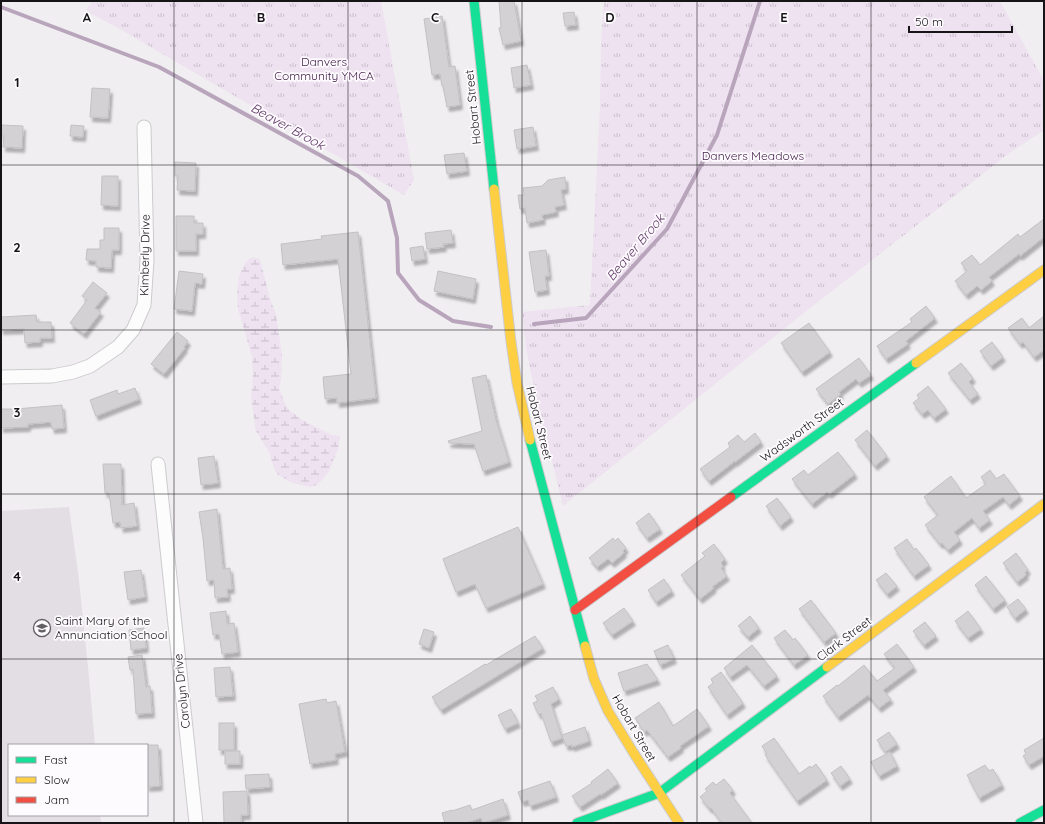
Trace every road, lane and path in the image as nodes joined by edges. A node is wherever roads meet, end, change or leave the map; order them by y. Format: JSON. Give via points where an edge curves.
{"nodes":[{"id":1,"x":474,"y":1,"type":"edge"},
{"id":2,"x":144,"y":127,"type":"dead end"},
{"id":3,"x":1044,"y":270,"type":"edge"},
{"id":4,"x":1,"y":377,"type":"edge"},
{"id":5,"x":158,"y":464,"type":"dead end"},
{"id":6,"x":1044,"y":504,"type":"edge"},
{"id":7,"x":575,"y":610,"type":"junction"},
{"id":8,"x":659,"y":793,"type":"junction"},
{"id":9,"x":1044,"y":810,"type":"edge"},
{"id":10,"x":196,"y":823,"type":"edge"},
{"id":11,"x":577,"y":823,"type":"edge"},
{"id":12,"x":679,"y":823,"type":"edge"},
{"id":13,"x":1020,"y":823,"type":"edge"}],
"edges":[{"from":1,"to":7,"type":"street","name":"Hobart Street","via":[[517,383]]},
{"from":2,"to":4,"type":"street","name":"Kimberly Drive","via":[[148,260],[144,305],[133,330],[118,347],[90,366],[52,376]]},
{"from":3,"to":7,"type":"street","name":"Wadsworth Street"},
{"from":5,"to":10,"type":"street","name":"Carolyn Drive"},
{"from":6,"to":8,"type":"street","name":"Clark Street"},
{"from":7,"to":8,"type":"street","name":"Hobart Street","via":[[592,673],[603,701]]},
{"from":8,"to":11,"type":"street"},
{"from":8,"to":12,"type":"street","name":"Hobart Street"},
{"from":9,"to":13,"type":"street"}]}
